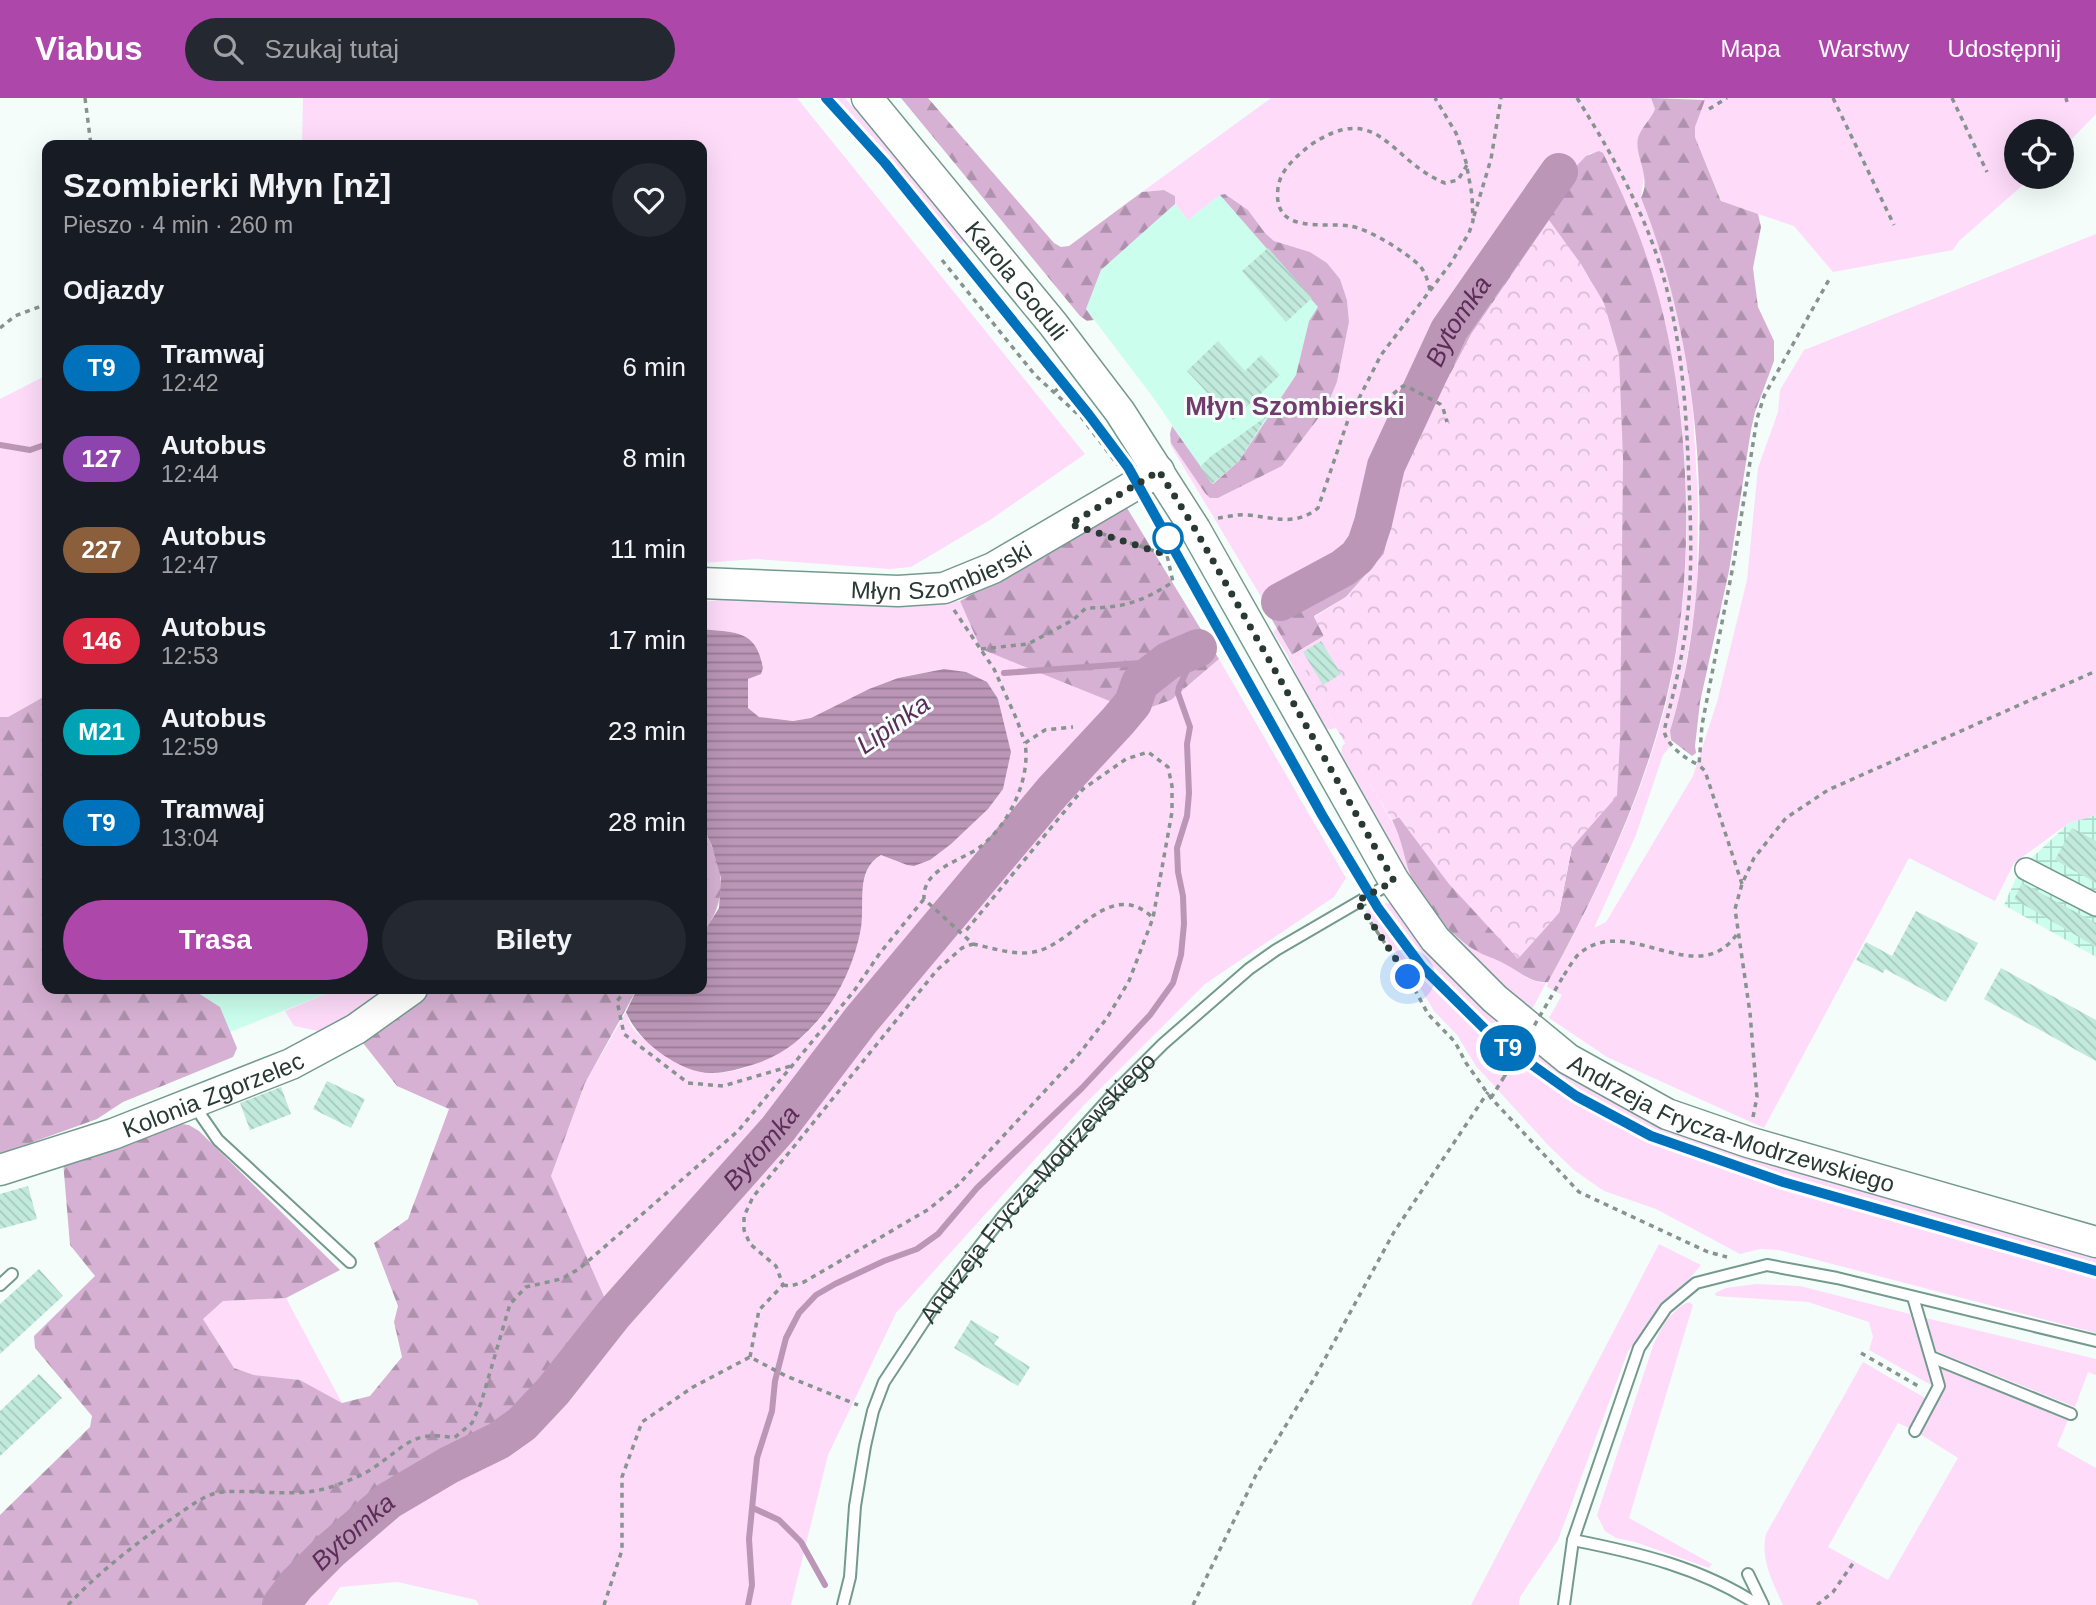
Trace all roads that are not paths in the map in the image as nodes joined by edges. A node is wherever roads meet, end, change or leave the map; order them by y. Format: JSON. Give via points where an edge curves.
{"nodes":[{"id":1,"x":867,"y":98,"type":"edge"},
{"id":2,"x":1159,"y":471,"type":"junction"},
{"id":3,"x":707,"y":583,"type":"edge"},
{"id":4,"x":2026,"y":869,"type":"dead end"},
{"id":5,"x":1394,"y":881,"type":"junction"},
{"id":6,"x":2096,"y":905,"type":"edge"},
{"id":7,"x":405,"y":994,"type":"edge"},
{"id":8,"x":195,"y":1101,"type":"junction"},
{"id":9,"x":0,"y":1170,"type":"edge"},
{"id":10,"x":2096,"y":1242,"type":"edge"},
{"id":11,"x":350,"y":1262,"type":"dead end"},
{"id":12,"x":12,"y":1274,"type":"dead end"},
{"id":13,"x":0,"y":1285,"type":"edge"},
{"id":14,"x":1913,"y":1297,"type":"junction"},
{"id":15,"x":2096,"y":1341,"type":"edge"},
{"id":16,"x":1931,"y":1357,"type":"junction"},
{"id":17,"x":2071,"y":1414,"type":"dead end"},
{"id":18,"x":1915,"y":1431,"type":"dead end"},
{"id":19,"x":1573,"y":1540,"type":"junction"},
{"id":20,"x":1748,"y":1574,"type":"dead end"},
{"id":21,"x":843,"y":1605,"type":"edge"},
{"id":22,"x":1564,"y":1605,"type":"edge"},
{"id":23,"x":1761,"y":1605,"type":"edge"}],
"edges":[{"from":1,"to":2,"type":"main road","name":"Karola Goduli","via":[[1091,372]]},
{"from":2,"to":3,"type":"main road","name":"Młyn Szombierski","via":[[993,568],[944,588],[898,591]]},
{"from":2,"to":5,"type":"main road","name":"Andrzeja Frycza-Modrzewskiego"},
{"from":4,"to":6,"type":"street"},
{"from":5,"to":10,"type":"main road","name":"Andrzeja Frycza-Modrzewskiego","via":[[1436,939],[1494,999],[1568,1059],[1667,1114],[1748,1142]]},
{"from":5,"to":21,"type":"lane","name":"Andrzeja Frycza-Modrzewskiego","via":[[1276,950],[1163,1044],[1003,1216],[936,1303],[884,1382],[873,1411]]},
{"from":7,"to":8,"type":"main road","name":"Kolonia Zgorzelec","via":[[356,1029],[291,1064]]},
{"from":8,"to":9,"type":"main road","name":"Kolonia Zgorzelec","via":[[113,1134]]},
{"from":8,"to":11,"type":"lane","via":[[218,1140]]},
{"from":12,"to":13,"type":"lane"},
{"from":14,"to":15,"type":"lane"},
{"from":14,"to":16,"type":"lane"},
{"from":14,"to":19,"type":"lane","via":[[1767,1265],[1696,1283],[1666,1308],[1639,1349]]},
{"from":16,"to":17,"type":"lane"},
{"from":16,"to":18,"type":"lane","via":[[1939,1386]]},
{"from":19,"to":22,"type":"lane"},
{"from":19,"to":23,"type":"lane","via":[[1633,1552],[1706,1575]]},
{"from":20,"to":23,"type":"lane"}]}
